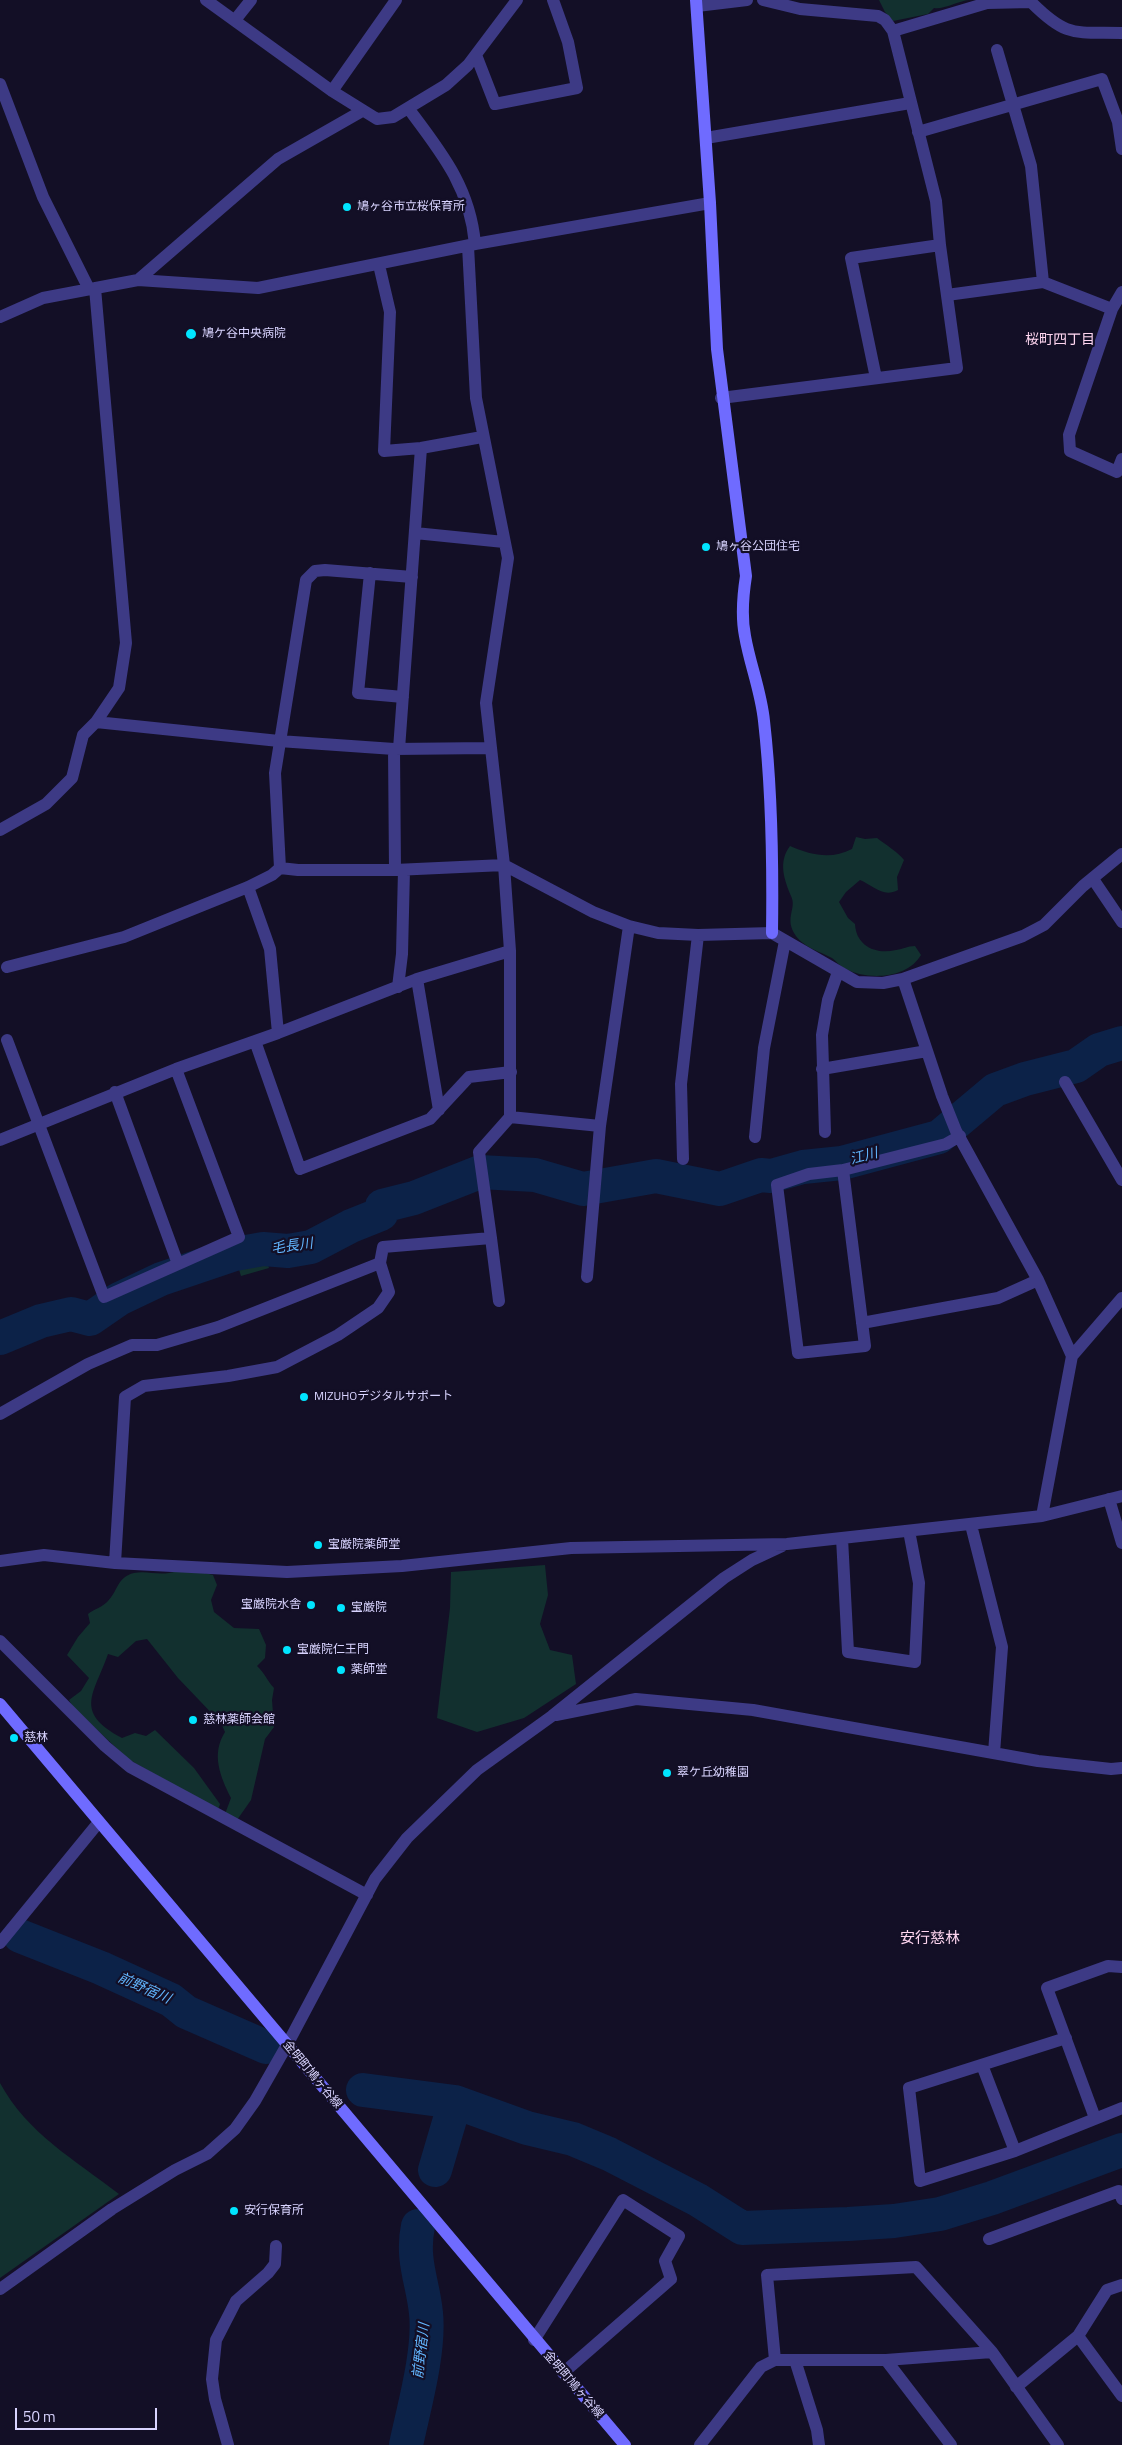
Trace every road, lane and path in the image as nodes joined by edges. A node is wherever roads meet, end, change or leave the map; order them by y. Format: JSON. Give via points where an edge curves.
{"nodes":[{"id":1,"x":206,"y":0,"type":"edge"},
{"id":2,"x":251,"y":0,"type":"edge"},
{"id":3,"x":396,"y":0,"type":"edge"},
{"id":4,"x":517,"y":0,"type":"edge"},
{"id":5,"x":553,"y":0,"type":"edge"},
{"id":6,"x":747,"y":0,"type":"edge"},
{"id":7,"x":763,"y":0,"type":"edge"},
{"id":8,"x":696,"y":3,"type":"edge"},
{"id":9,"x":235,"y":20,"type":"junction"},
{"id":10,"x":893,"y":31,"type":"junction"},
{"id":11,"x":1122,"y":32,"type":"edge"},
{"id":12,"x":997,"y":50,"type":"dead end"},
{"id":13,"x":476,"y":55,"type":"junction"},
{"id":14,"x":0,"y":84,"type":"edge"},
{"id":15,"x":332,"y":91,"type":"junction"},
{"id":16,"x":910,"y":102,"type":"junction"},
{"id":17,"x":1014,"y":104,"type":"junction"},
{"id":18,"x":408,"y":108,"type":"junction"},
{"id":19,"x":362,"y":111,"type":"junction"},
{"id":20,"x":918,"y":132,"type":"junction"},
{"id":21,"x":706,"y":138,"type":"junction"},
{"id":22,"x":1122,"y":149,"type":"edge"},
{"id":23,"x":710,"y":203,"type":"junction"},
{"id":24,"x":472,"y":245,"type":"junction"},
{"id":25,"x":940,"y":245,"type":"junction"},
{"id":26,"x":379,"y":265,"type":"junction"},
{"id":27,"x":138,"y":280,"type":"junction"},
{"id":28,"x":1043,"y":282,"type":"junction"},
{"id":29,"x":92,"y":289,"type":"junction"},
{"id":30,"x":1122,"y":292,"type":"edge"},
{"id":31,"x":947,"y":296,"type":"junction"},
{"id":32,"x":1112,"y":309,"type":"junction"},
{"id":33,"x":0,"y":317,"type":"edge"},
{"id":34,"x":876,"y":378,"type":"junction"},
{"id":35,"x":721,"y":398,"type":"junction"},
{"id":36,"x":482,"y":438,"type":"junction"},
{"id":37,"x":422,"y":448,"type":"junction"},
{"id":38,"x":1122,"y":459,"type":"edge"},
{"id":39,"x":415,"y":533,"type":"junction"},
{"id":40,"x":504,"y":542,"type":"junction"},
{"id":41,"x":370,"y":573,"type":"junction"},
{"id":42,"x":412,"y":577,"type":"junction"},
{"id":43,"x":403,"y":697,"type":"junction"},
{"id":44,"x":96,"y":722,"type":"junction"},
{"id":45,"x":279,"y":741,"type":"junction"},
{"id":46,"x":490,"y":748,"type":"junction"},
{"id":47,"x":396,"y":749,"type":"junction"},
{"id":48,"x":0,"y":830,"type":"edge"},
{"id":49,"x":1122,"y":854,"type":"edge"},
{"id":50,"x":504,"y":865,"type":"junction"},
{"id":51,"x":280,"y":868,"type":"junction"},
{"id":52,"x":399,"y":870,"type":"junction"},
{"id":53,"x":1093,"y":878,"type":"junction"},
{"id":54,"x":248,"y":887,"type":"junction"},
{"id":55,"x":1122,"y":922,"type":"edge"},
{"id":56,"x":629,"y":926,"type":"junction"},
{"id":57,"x":772,"y":933,"type":"junction"},
{"id":58,"x":698,"y":935,"type":"junction"},
{"id":59,"x":785,"y":940,"type":"junction"},
{"id":60,"x":510,"y":951,"type":"junction"},
{"id":61,"x":7,"y":967,"type":"dead end"},
{"id":62,"x":838,"y":972,"type":"junction"},
{"id":63,"x":417,"y":979,"type":"junction"},
{"id":64,"x":904,"y":979,"type":"junction"},
{"id":65,"x":398,"y":987,"type":"junction"},
{"id":66,"x":278,"y":1033,"type":"junction"},
{"id":67,"x":7,"y":1040,"type":"dead end"},
{"id":68,"x":255,"y":1041,"type":"junction"},
{"id":69,"x":927,"y":1051,"type":"junction"},
{"id":70,"x":176,"y":1069,"type":"junction"},
{"id":71,"x":822,"y":1070,"type":"junction"},
{"id":72,"x":511,"y":1072,"type":"junction"},
{"id":73,"x":1065,"y":1082,"type":"dead end"},
{"id":74,"x":115,"y":1092,"type":"junction"},
{"id":75,"x":439,"y":1110,"type":"junction"},
{"id":76,"x":510,"y":1118,"type":"junction"},
{"id":77,"x":40,"y":1124,"type":"junction"},
{"id":78,"x":600,"y":1126,"type":"junction"},
{"id":79,"x":825,"y":1132,"type":"dead end"},
{"id":80,"x":960,"y":1136,"type":"junction"},
{"id":81,"x":755,"y":1137,"type":"dead end"},
{"id":82,"x":0,"y":1140,"type":"edge"},
{"id":83,"x":683,"y":1159,"type":"dead end"},
{"id":84,"x":843,"y":1170,"type":"junction"},
{"id":85,"x":1122,"y":1180,"type":"edge"},
{"id":86,"x":491,"y":1238,"type":"junction"},
{"id":87,"x":380,"y":1263,"type":"junction"},
{"id":88,"x":178,"y":1264,"type":"junction"},
{"id":89,"x":587,"y":1277,"type":"dead end"},
{"id":90,"x":1038,"y":1280,"type":"junction"},
{"id":91,"x":1122,"y":1298,"type":"edge"},
{"id":92,"x":499,"y":1301,"type":"dead end"},
{"id":93,"x":862,"y":1323,"type":"junction"},
{"id":94,"x":1072,"y":1356,"type":"junction"},
{"id":95,"x":0,"y":1414,"type":"edge"},
{"id":96,"x":1116,"y":1498,"type":"edge"},
{"id":97,"x":1042,"y":1516,"type":"junction"},
{"id":98,"x":971,"y":1525,"type":"junction"},
{"id":99,"x":909,"y":1531,"type":"junction"},
{"id":100,"x":842,"y":1538,"type":"junction"},
{"id":101,"x":1122,"y":1543,"type":"edge"},
{"id":102,"x":787,"y":1544,"type":"junction"},
{"id":103,"x":0,"y":1561,"type":"edge"},
{"id":104,"x":115,"y":1562,"type":"junction"},
{"id":105,"x":0,"y":1641,"type":"edge"},
{"id":106,"x":0,"y":1704,"type":"edge"},
{"id":107,"x":552,"y":1716,"type":"junction"},
{"id":108,"x":994,"y":1753,"type":"junction"},
{"id":109,"x":1122,"y":1768,"type":"edge"},
{"id":110,"x":99,"y":1822,"type":"junction"},
{"id":111,"x":366,"y":1895,"type":"junction"},
{"id":112,"x":0,"y":1943,"type":"edge"},
{"id":113,"x":1122,"y":1967,"type":"edge"},
{"id":114,"x":1066,"y":2038,"type":"junction"},
{"id":115,"x":287,"y":2045,"type":"junction"},
{"id":116,"x":982,"y":2065,"type":"junction"},
{"id":117,"x":1122,"y":2108,"type":"edge"},
{"id":118,"x":1095,"y":2118,"type":"junction"},
{"id":119,"x":1015,"y":2151,"type":"junction"},
{"id":120,"x":1122,"y":2199,"type":"edge"},
{"id":121,"x":989,"y":2239,"type":"dead end"},
{"id":122,"x":276,"y":2246,"type":"dead end"},
{"id":123,"x":1122,"y":2285,"type":"edge"},
{"id":124,"x":0,"y":2289,"type":"edge"},
{"id":125,"x":1078,"y":2336,"type":"junction"},
{"id":126,"x":534,"y":2340,"type":"junction"},
{"id":127,"x":992,"y":2352,"type":"junction"},
{"id":128,"x":775,"y":2360,"type":"junction"},
{"id":129,"x":795,"y":2360,"type":"junction"},
{"id":130,"x":886,"y":2360,"type":"junction"},
{"id":131,"x":563,"y":2372,"type":"junction"},
{"id":132,"x":1016,"y":2387,"type":"junction"},
{"id":133,"x":1122,"y":2396,"type":"edge"},
{"id":134,"x":228,"y":2445,"type":"edge"},
{"id":135,"x":625,"y":2445,"type":"edge"},
{"id":136,"x":700,"y":2445,"type":"edge"},
{"id":137,"x":819,"y":2445,"type":"edge"},
{"id":138,"x":951,"y":2445,"type":"edge"},
{"id":139,"x":1058,"y":2445,"type":"edge"}],
"edges":[{"from":1,"to":9,"type":"street"},
{"from":2,"to":9,"type":"street"},
{"from":3,"to":15,"type":"street"},
{"from":4,"to":13,"type":"street"},
{"from":5,"to":13,"type":"street","via":[[568,42],[577,88],[495,104]]},
{"from":6,"to":8,"type":"street"},
{"from":7,"to":10,"type":"street","via":[[800,9],[878,16]]},
{"from":8,"to":21,"type":"main road"},
{"from":9,"to":15,"type":"street"},
{"from":10,"to":11,"type":"street","via":[[987,3],[1031,2],[1052,23],[1069,32]]},
{"from":10,"to":16,"type":"street"},
{"from":12,"to":17,"type":"street"},
{"from":13,"to":18,"type":"street","via":[[446,85]]},
{"from":14,"to":29,"type":"street","via":[[43,197]]},
{"from":15,"to":19,"type":"street"},
{"from":16,"to":20,"type":"street"},
{"from":16,"to":21,"type":"street"},
{"from":17,"to":20,"type":"street"},
{"from":17,"to":22,"type":"street","via":[[1102,79],[1118,122]]},
{"from":17,"to":28,"type":"street","via":[[1031,166]]},
{"from":18,"to":19,"type":"street","via":[[393,117],[376,119]]},
{"from":18,"to":24,"type":"street","via":[[449,162],[465,198],[474,230]]},
{"from":19,"to":27,"type":"street","via":[[278,159]]},
{"from":20,"to":25,"type":"street","via":[[936,201]]},
{"from":21,"to":23,"type":"main road"},
{"from":23,"to":24,"type":"street"},
{"from":23,"to":35,"type":"main road"},
{"from":24,"to":26,"type":"street"},
{"from":24,"to":36,"type":"street","via":[[476,398]]},
{"from":25,"to":31,"type":"street"},
{"from":25,"to":34,"type":"street","via":[[851,258]]},
{"from":26,"to":27,"type":"street","via":[[258,288]]},
{"from":26,"to":37,"type":"street","via":[[390,312],[384,451]]},
{"from":27,"to":29,"type":"street"},
{"from":28,"to":31,"type":"street"},
{"from":28,"to":32,"type":"street"},
{"from":29,"to":33,"type":"street","via":[[43,298]]},
{"from":29,"to":44,"type":"street","via":[[126,644],[119,688]]},
{"from":30,"to":32,"type":"street"},
{"from":31,"to":34,"type":"street","via":[[958,368]]},
{"from":32,"to":38,"type":"street","via":[[1069,435],[1070,451],[1117,472]]},
{"from":34,"to":35,"type":"street"},
{"from":35,"to":57,"type":"main road","via":[[746,576],[744,634],[764,720],[773,836]]},
{"from":36,"to":37,"type":"street"},
{"from":36,"to":40,"type":"street"},
{"from":37,"to":39,"type":"street"},
{"from":39,"to":40,"type":"street"},
{"from":39,"to":42,"type":"street"},
{"from":40,"to":46,"type":"street","via":[[508,558],[486,703]]},
{"from":41,"to":42,"type":"street"},
{"from":41,"to":43,"type":"street","via":[[358,693]]},
{"from":41,"to":45,"type":"street","via":[[314,571],[306,580]]},
{"from":42,"to":43,"type":"street"},
{"from":43,"to":47,"type":"street"},
{"from":44,"to":45,"type":"street"},
{"from":44,"to":48,"type":"street","via":[[83,735],[72,778],[46,804]]},
{"from":45,"to":47,"type":"street"},
{"from":45,"to":51,"type":"street","via":[[275,773]]},
{"from":46,"to":47,"type":"street"},
{"from":46,"to":50,"type":"street"},
{"from":47,"to":52,"type":"street"},
{"from":49,"to":53,"type":"street"},
{"from":50,"to":52,"type":"street"},
{"from":50,"to":56,"type":"street","via":[[593,912]]},
{"from":50,"to":60,"type":"street"},
{"from":51,"to":52,"type":"street"},
{"from":51,"to":54,"type":"street"},
{"from":52,"to":65,"type":"street","via":[[402,954]]},
{"from":53,"to":55,"type":"street"},
{"from":53,"to":64,"type":"street","via":[[1044,925],[1023,936]]},
{"from":54,"to":61,"type":"street","via":[[124,937]]},
{"from":54,"to":66,"type":"street","via":[[270,949]]},
{"from":56,"to":58,"type":"street","via":[[658,933]]},
{"from":56,"to":78,"type":"street"},
{"from":57,"to":58,"type":"street"},
{"from":57,"to":59,"type":"street"},
{"from":58,"to":83,"type":"street","via":[[681,1084]]},
{"from":59,"to":62,"type":"street"},
{"from":59,"to":81,"type":"street","via":[[764,1048]]},
{"from":60,"to":63,"type":"street"},
{"from":60,"to":72,"type":"street"},
{"from":62,"to":64,"type":"street","via":[[857,982],[883,983]]},
{"from":62,"to":71,"type":"street","via":[[828,1000],[822,1036]]},
{"from":63,"to":65,"type":"street"},
{"from":63,"to":75,"type":"street"},
{"from":64,"to":69,"type":"street"},
{"from":65,"to":66,"type":"street"},
{"from":66,"to":68,"type":"street"},
{"from":67,"to":77,"type":"street"},
{"from":68,"to":70,"type":"street"},
{"from":68,"to":75,"type":"street","via":[[300,1169],[430,1119]]},
{"from":69,"to":71,"type":"street"},
{"from":69,"to":80,"type":"street"},
{"from":70,"to":74,"type":"street"},
{"from":70,"to":88,"type":"street","via":[[239,1237]]},
{"from":71,"to":79,"type":"street"},
{"from":72,"to":75,"type":"street","via":[[469,1077]]},
{"from":72,"to":76,"type":"street"},
{"from":73,"to":85,"type":"street"},
{"from":74,"to":77,"type":"street"},
{"from":74,"to":88,"type":"street"},
{"from":76,"to":78,"type":"street"},
{"from":76,"to":86,"type":"street","via":[[479,1152]]},
{"from":77,"to":82,"type":"street"},
{"from":77,"to":88,"type":"street","via":[[104,1297]]},
{"from":78,"to":89,"type":"street"},
{"from":80,"to":84,"type":"street","via":[[946,1144]]},
{"from":80,"to":90,"type":"street"},
{"from":84,"to":93,"type":"street"},
{"from":84,"to":93,"type":"street","via":[[809,1174],[777,1185],[798,1353],[865,1346]]},
{"from":86,"to":87,"type":"street","via":[[383,1247]]},
{"from":86,"to":92,"type":"street"},
{"from":87,"to":95,"type":"street","via":[[218,1328],[157,1345],[132,1345],[88,1364]]},
{"from":87,"to":104,"type":"street","via":[[389,1292],[378,1308],[278,1366],[228,1376],[144,1386],[125,1397]]},
{"from":90,"to":93,"type":"street","via":[[998,1298]]},
{"from":90,"to":94,"type":"street"},
{"from":91,"to":94,"type":"street"},
{"from":94,"to":97,"type":"street"},
{"from":96,"to":97,"type":"street"},
{"from":96,"to":101,"type":"street"},
{"from":97,"to":98,"type":"street"},
{"from":98,"to":99,"type":"street"},
{"from":98,"to":108,"type":"street","via":[[1002,1647]]},
{"from":99,"to":100,"type":"street"},
{"from":99,"to":100,"type":"street","via":[[919,1583],[915,1662],[848,1652]]},
{"from":100,"to":102,"type":"street"},
{"from":102,"to":104,"type":"street","via":[[571,1548],[402,1566],[286,1572]]},
{"from":102,"to":107,"type":"street","via":[[752,1560],[724,1578]]},
{"from":103,"to":104,"type":"street","via":[[44,1555]]},
{"from":105,"to":111,"type":"street","via":[[130,1767]]},
{"from":106,"to":110,"type":"main road","name":"金明町鳩ヶ谷線"},
{"from":107,"to":108,"type":"street","via":[[636,1699],[753,1710]]},
{"from":107,"to":111,"type":"street","via":[[470,1777],[407,1838]]},
{"from":108,"to":109,"type":"street","via":[[1048,1762]]},
{"from":110,"to":112,"type":"street"},
{"from":110,"to":115,"type":"main road","name":"金明町鳩ヶ谷線"},
{"from":111,"to":115,"type":"street"},
{"from":113,"to":114,"type":"street","via":[[1108,1966],[1047,1988]]},
{"from":114,"to":116,"type":"street"},
{"from":114,"to":118,"type":"street"},
{"from":115,"to":124,"type":"street","via":[[256,2101],[235,2129],[207,2154],[112,2209]]},
{"from":115,"to":126,"type":"main road","name":"金明町鳩ヶ谷線"},
{"from":116,"to":119,"type":"street"},
{"from":116,"to":119,"type":"street","via":[[910,2088],[920,2181]]},
{"from":117,"to":118,"type":"street"},
{"from":118,"to":119,"type":"street"},
{"from":120,"to":121,"type":"street","via":[[1119,2191]]},
{"from":122,"to":134,"type":"street","via":[[276,2264],[236,2301],[216,2340],[212,2380]]},
{"from":123,"to":125,"type":"street","via":[[1108,2290]]},
{"from":125,"to":132,"type":"street"},
{"from":125,"to":133,"type":"street"},
{"from":126,"to":131,"type":"main road","name":"金明町鳩ヶ谷線"},
{"from":126,"to":131,"type":"street","via":[[623,2200],[679,2236],[665,2261],[671,2279]]},
{"from":127,"to":128,"type":"street","via":[[916,2267],[767,2275]]},
{"from":127,"to":130,"type":"street"},
{"from":127,"to":132,"type":"street"},
{"from":128,"to":129,"type":"street"},
{"from":128,"to":136,"type":"street","via":[[761,2367]]},
{"from":129,"to":130,"type":"street"},
{"from":129,"to":137,"type":"street"},
{"from":130,"to":138,"type":"street"},
{"from":131,"to":135,"type":"main road","name":"金明町鳩ヶ谷線"},
{"from":132,"to":139,"type":"street"}]}
